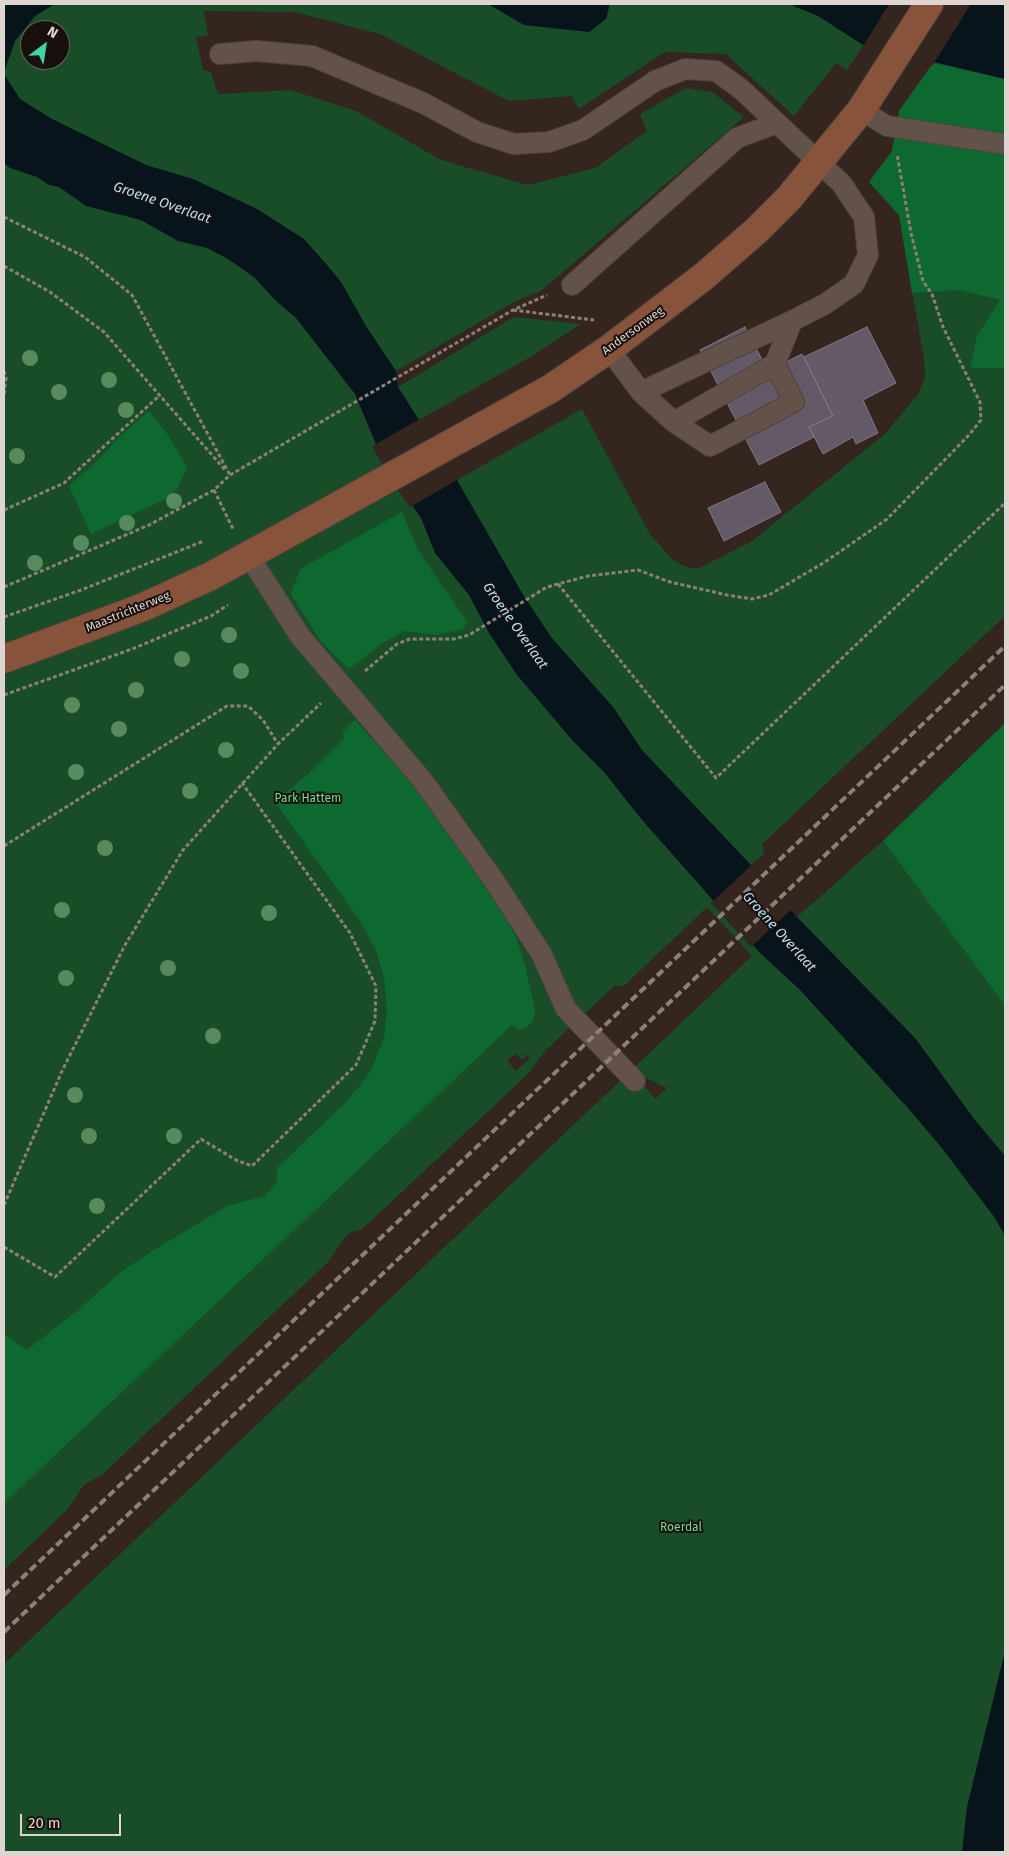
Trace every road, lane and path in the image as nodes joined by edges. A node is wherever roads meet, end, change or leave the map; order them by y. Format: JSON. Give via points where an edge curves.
{"nodes":[{"id":1,"x":929,"y":4,"type":"edge"},
{"id":2,"x":220,"y":54,"type":"dead end"},
{"id":3,"x":861,"y":110,"type":"junction"},
{"id":4,"x":777,"y":123,"type":"junction"},
{"id":5,"x":887,"y":126,"type":"junction"},
{"id":6,"x":1005,"y":144,"type":"edge"},
{"id":7,"x":819,"y":162,"type":"junction"},
{"id":8,"x":4,"y":216,"type":"edge"},
{"id":9,"x":4,"y":266,"type":"edge"},
{"id":10,"x":572,"y":285,"type":"joint"},
{"id":11,"x":513,"y":310,"type":"junction"},
{"id":12,"x":792,"y":321,"type":"junction"},
{"id":13,"x":592,"y":326,"type":"dead end"},
{"id":14,"x":609,"y":349,"type":"junction"},
{"id":15,"x":775,"y":364,"type":"junction"},
{"id":16,"x":4,"y":371,"type":"edge"},
{"id":17,"x":641,"y":392,"type":"junction"},
{"id":18,"x":160,"y":395,"type":"junction"},
{"id":19,"x":4,"y":396,"type":"edge"},
{"id":20,"x":674,"y":422,"type":"junction"},
{"id":21,"x":230,"y":475,"type":"junction"},
{"id":22,"x":214,"y":490,"type":"junction"},
{"id":23,"x":1005,"y":504,"type":"edge"},
{"id":24,"x":4,"y":510,"type":"edge"},
{"id":25,"x":242,"y":526,"type":"dead end"},
{"id":26,"x":234,"y":530,"type":"junction"},
{"id":27,"x":225,"y":533,"type":"dead end"},
{"id":28,"x":207,"y":540,"type":"dead end"},
{"id":29,"x":249,"y":556,"type":"junction"},
{"id":30,"x":558,"y":584,"type":"junction"},
{"id":31,"x":4,"y":588,"type":"edge"},
{"id":32,"x":4,"y":617,"type":"edge"},
{"id":33,"x":4,"y":659,"type":"edge"},
{"id":34,"x":340,"y":684,"type":"junction"},
{"id":35,"x":278,"y":744,"type":"junction"},
{"id":36,"x":242,"y":783,"type":"junction"},
{"id":37,"x":4,"y":846,"type":"edge"},
{"id":38,"x":635,"y":1082,"type":"dead end"},
{"id":39,"x":4,"y":1205,"type":"edge"},
{"id":40,"x":4,"y":1247,"type":"edge"}],
"edges":[{"from":1,"to":3,"type":"main road","name":"Andersonweg"},
{"from":2,"to":4,"type":"lane","via":[[256,51],[312,56],[423,103],[478,132],[514,144],[549,142],[583,130],[655,81],[685,69],[716,72],[741,89]]},
{"from":3,"to":5,"type":"lane"},
{"from":3,"to":7,"type":"main road","name":"Andersonweg"},
{"from":4,"to":7,"type":"lane"},
{"from":4,"to":10,"type":"lane","via":[[737,138]]},
{"from":5,"to":6,"type":"lane"},
{"from":5,"to":30,"type":"path","via":[[895,140],[923,281],[932,294],[943,328],[980,402],[981,420],[887,519],[825,562],[769,595],[752,599],[727,595],[670,582],[638,570],[588,576]]},
{"from":7,"to":12,"type":"lane","via":[[841,183],[864,216],[868,255],[854,284]]},
{"from":7,"to":14,"type":"main road","name":"Andersonweg","via":[[756,231],[703,277]]},
{"from":8,"to":21,"type":"path","via":[[85,257],[132,295]]},
{"from":9,"to":18,"type":"path","via":[[50,292],[104,332]]},
{"from":10,"to":11,"type":"path"},
{"from":11,"to":13,"type":"path","via":[[600,320]]},
{"from":11,"to":21,"type":"path"},
{"from":12,"to":15,"type":"lane"},
{"from":12,"to":17,"type":"lane"},
{"from":14,"to":17,"type":"lane"},
{"from":14,"to":29,"type":"main road","name":"Andersonweg","via":[[550,389]]},
{"from":15,"to":20,"type":"lane"},
{"from":15,"to":20,"type":"lane","via":[[794,402],[710,446]]},
{"from":16,"to":19,"type":"path"},
{"from":17,"to":20,"type":"lane"},
{"from":18,"to":21,"type":"path"},
{"from":18,"to":24,"type":"path","via":[[64,483]]},
{"from":21,"to":22,"type":"path"},
{"from":22,"to":26,"type":"path"},
{"from":22,"to":31,"type":"path","via":[[149,525]]},
{"from":23,"to":30,"type":"path","via":[[716,778]]},
{"from":25,"to":26,"type":"path"},
{"from":26,"to":27,"type":"path"},
{"from":28,"to":32,"type":"path"},
{"from":29,"to":33,"type":"main road","name":"Maastrichterweg","via":[[142,608]]},
{"from":29,"to":34,"type":"lane","via":[[300,636]]},
{"from":30,"to":34,"type":"path","via":[[536,593],[469,635],[454,639],[410,639],[397,644],[380,655],[354,681]]},
{"from":34,"to":35,"type":"path"},
{"from":34,"to":38,"type":"lane","via":[[423,781],[495,882],[542,955],[566,1009]]},
{"from":35,"to":36,"type":"path"},
{"from":35,"to":37,"type":"path","via":[[263,720],[248,706],[227,706]]},
{"from":36,"to":39,"type":"path","via":[[182,850],[125,945],[62,1071]]},
{"from":36,"to":40,"type":"path","via":[[350,932],[376,986],[375,1021],[356,1065],[252,1166],[201,1139],[55,1277]]}]}
